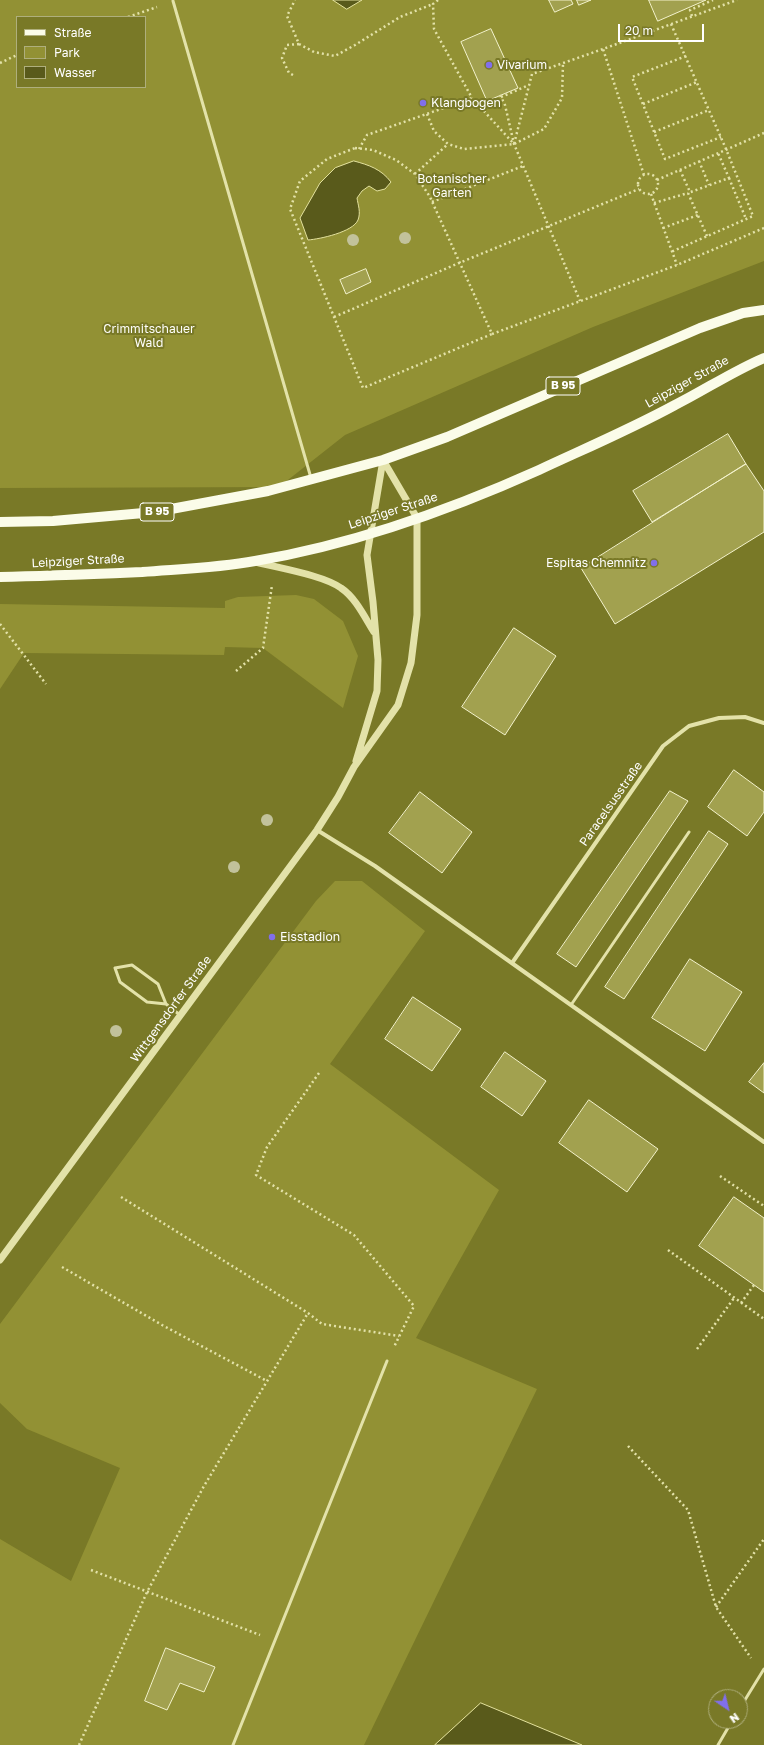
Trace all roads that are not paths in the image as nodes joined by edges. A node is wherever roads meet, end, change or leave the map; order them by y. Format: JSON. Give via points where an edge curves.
{"nodes":[{"id":1,"x":173,"y":1,"type":"edge"},
{"id":2,"x":764,"y":310,"type":"edge"},
{"id":3,"x":764,"y":358,"type":"edge"},
{"id":4,"x":383,"y":460,"type":"junction"},
{"id":5,"x":312,"y":479,"type":"junction"},
{"id":6,"x":417,"y":518,"type":"junction"},
{"id":7,"x":0,"y":522,"type":"edge"},
{"id":8,"x":370,"y":533,"type":"junction"},
{"id":9,"x":253,"y":562,"type":"junction"},
{"id":10,"x":0,"y":577,"type":"edge"},
{"id":11,"x":376,"y":634,"type":"junction"},
{"id":12,"x":764,"y":723,"type":"edge"},
{"id":13,"x":354,"y":767,"type":"junction"},
{"id":14,"x":317,"y":830,"type":"junction"},
{"id":15,"x":689,"y":832,"type":"dead end"},
{"id":16,"x":512,"y":963,"type":"junction"},
{"id":17,"x":166,"y":1004,"type":"junction"},
{"id":18,"x":571,"y":1005,"type":"junction"},
{"id":19,"x":180,"y":1015,"type":"junction"},
{"id":20,"x":764,"y":1142,"type":"edge"},
{"id":21,"x":0,"y":1260,"type":"edge"},
{"id":22,"x":387,"y":1361,"type":"road end"},
{"id":23,"x":764,"y":1669,"type":"edge"},
{"id":24,"x":748,"y":1695,"type":"edge"},
{"id":25,"x":727,"y":1729,"type":"edge"},
{"id":26,"x":233,"y":1745,"type":"edge"},
{"id":27,"x":718,"y":1745,"type":"edge"}],
"edges":[{"from":1,"to":5,"type":"lane"},
{"from":2,"to":4,"type":"main road","number":"B 95","via":[[743,313],[700,328],[447,437]]},
{"from":3,"to":6,"type":"main road","name":"Leipziger Straße","via":[[674,406],[538,470]]},
{"from":4,"to":5,"type":"main road","number":"B 95"},
{"from":4,"to":6,"type":"street"},
{"from":4,"to":8,"type":"street","name":"Wittgensdorfer Straße"},
{"from":5,"to":7,"type":"main road","number":"B 95","via":[[268,492],[155,512],[53,521]]},
{"from":6,"to":8,"type":"main road","name":"Leipziger Straße"},
{"from":6,"to":13,"type":"street","name":"Wittgensdorfer Straße","via":[[417,615],[410,663],[398,705]]},
{"from":8,"to":9,"type":"main road","name":"Leipziger Straße"},
{"from":8,"to":11,"type":"street","name":"Wittgensdorfer Straße","via":[[367,555]]},
{"from":9,"to":10,"type":"main road","name":"Leipziger Straße","via":[[174,570]]},
{"from":9,"to":11,"type":"street","name":"Wittgensdorfer Straße","via":[[325,580],[342,588]]},
{"from":11,"to":13,"type":"street","name":"Wittgensdorfer Straße","via":[[376,691]]},
{"from":12,"to":16,"type":"street","name":"Paracelsusstraße","via":[[745,717],[720,718],[689,726],[663,746]]},
{"from":13,"to":14,"type":"street","name":"Wittgensdorfer Straße"},
{"from":14,"to":16,"type":"street","via":[[375,866]]},
{"from":14,"to":19,"type":"street","name":"Wittgensdorfer Straße"},
{"from":15,"to":18,"type":"lane"},
{"from":16,"to":18,"type":"street"},
{"from":17,"to":17,"type":"lane","via":[[158,984],[132,965],[115,968],[120,982],[147,1002]]},
{"from":17,"to":19,"type":"lane"},
{"from":18,"to":20,"type":"street"},
{"from":19,"to":21,"type":"street","name":"Wittgensdorfer Straße"},
{"from":22,"to":26,"type":"lane"},
{"from":23,"to":24,"type":"lane"},
{"from":25,"to":27,"type":"lane"}]}
